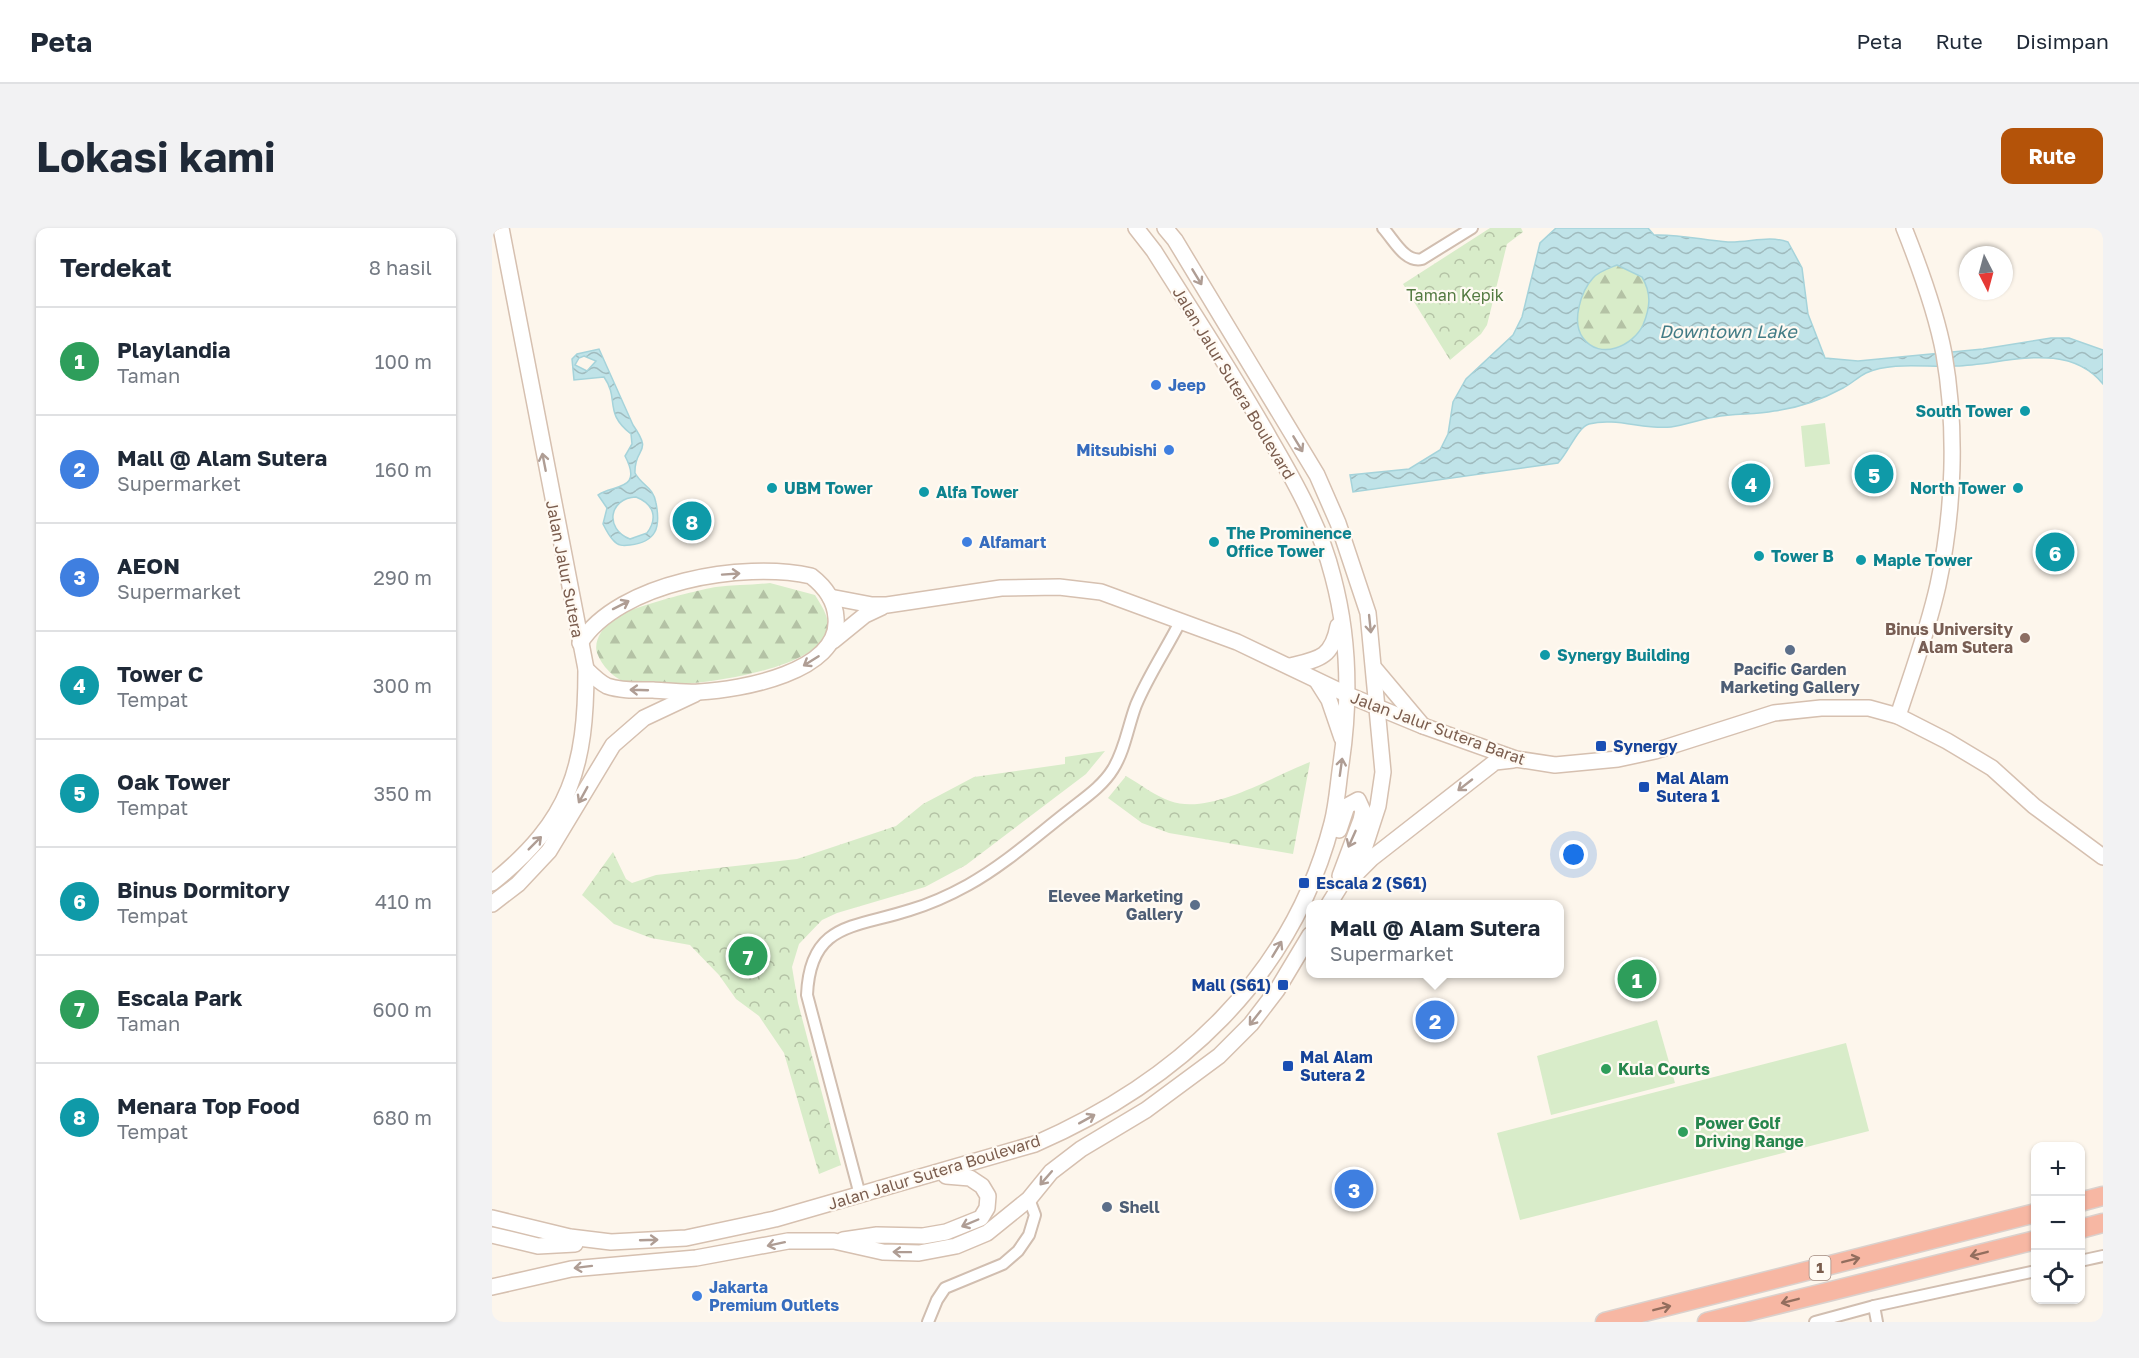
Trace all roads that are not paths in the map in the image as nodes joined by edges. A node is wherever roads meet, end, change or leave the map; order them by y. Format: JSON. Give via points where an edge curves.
{"nodes":[{"id":1,"x":501,"y":228,"type":"edge"},
{"id":2,"x":1136,"y":228,"type":"edge"},
{"id":3,"x":1165,"y":228,"type":"edge"},
{"id":4,"x":1383,"y":228,"type":"edge"},
{"id":5,"x":1472,"y":228,"type":"edge"},
{"id":6,"x":1904,"y":228,"type":"edge"},
{"id":7,"x":499,"y":262,"type":"edge"},
{"id":8,"x":830,"y":597,"type":"junction"},
{"id":9,"x":887,"y":605,"type":"junction"},
{"id":10,"x":1340,"y":614,"type":"junction"},
{"id":11,"x":1181,"y":620,"type":"junction"},
{"id":12,"x":832,"y":641,"type":"junction"},
{"id":13,"x":580,"y":643,"type":"junction"},
{"id":14,"x":1290,"y":666,"type":"junction"},
{"id":15,"x":586,"y":669,"type":"junction"},
{"id":16,"x":1375,"y":669,"type":"junction"},
{"id":17,"x":1317,"y":681,"type":"junction"},
{"id":18,"x":697,"y":693,"type":"junction"},
{"id":19,"x":1348,"y":695,"type":"junction"},
{"id":20,"x":1377,"y":707,"type":"junction"},
{"id":21,"x":1898,"y":716,"type":"junction"},
{"id":22,"x":1423,"y":726,"type":"junction"},
{"id":23,"x":1344,"y":744,"type":"junction"},
{"id":24,"x":1516,"y":759,"type":"junction"},
{"id":25,"x":2103,"y":857,"type":"edge"},
{"id":26,"x":492,"y":883,"type":"edge"},
{"id":27,"x":1312,"y":885,"type":"junction"},
{"id":28,"x":1331,"y":900,"type":"edge"},
{"id":29,"x":492,"y":904,"type":"edge"},
{"id":30,"x":1306,"y":942,"type":"edge"},
{"id":31,"x":932,"y":1176,"type":"junction"},
{"id":32,"x":860,"y":1195,"type":"junction"},
{"id":33,"x":2103,"y":1196,"type":"edge"},
{"id":34,"x":1029,"y":1199,"type":"junction"},
{"id":35,"x":2085,"y":1201,"type":"edge"},
{"id":36,"x":2031,"y":1214,"type":"edge"},
{"id":37,"x":492,"y":1218,"type":"edge"},
{"id":38,"x":2103,"y":1223,"type":"edge"},
{"id":39,"x":2085,"y":1227,"type":"edge"},
{"id":40,"x":492,"y":1235,"type":"edge"},
{"id":41,"x":492,"y":1241,"type":"edge"},
{"id":42,"x":834,"y":1241,"type":"junction"},
{"id":43,"x":2031,"y":1241,"type":"edge"},
{"id":44,"x":611,"y":1242,"type":"junction"},
{"id":45,"x":538,"y":1246,"type":"junction"},
{"id":46,"x":2103,"y":1256,"type":"edge"},
{"id":47,"x":2085,"y":1260,"type":"edge"},
{"id":48,"x":2031,"y":1272,"type":"edge"},
{"id":49,"x":492,"y":1285,"type":"edge"},
{"id":50,"x":1874,"y":1306,"type":"junction"},
{"id":51,"x":928,"y":1322,"type":"edge"},
{"id":52,"x":1605,"y":1322,"type":"edge"},
{"id":53,"x":1707,"y":1322,"type":"edge"},
{"id":54,"x":1815,"y":1322,"type":"edge"},
{"id":55,"x":1877,"y":1322,"type":"edge"}],
"edges":[{"from":1,"to":7,"type":"main road","name":"Jalan Jalur Sutera"},
{"from":2,"to":10,"type":"main road","name":"Jalan Jalur Sutera Boulevard","via":[[1249,402],[1294,481],[1333,576]]},
{"from":3,"to":16,"type":"main road","name":"Jalan Jalur Sutera Boulevard","one_way":true,"via":[[1317,475],[1368,612]]},
{"from":4,"to":5,"type":"street","via":[[1408,258],[1416,261]]},
{"from":6,"to":21,"type":"main road","via":[[1944,352],[1951,471],[1948,525],[1929,620]]},
{"from":13,"to":7,"type":"main road","name":"Jalan Jalur Sutera","one_way":true},
{"from":8,"to":9,"type":"main road","name":"Jalan Jalur Sutera Barat"},
{"from":8,"to":12,"type":"main road","via":[[837,628]]},
{"from":13,"to":8,"type":"main road","one_way":true,"via":[[610,611],[673,585],[721,575],[798,573],[811,576]]},
{"from":9,"to":11,"type":"main road","name":"Jalan Jalur Sutera Barat","via":[[1001,588],[1059,587],[1101,592]]},
{"from":9,"to":12,"type":"main road","name":"Jalan Jalur Sutera Barat","via":[[865,615]]},
{"from":10,"to":14,"type":"main road","via":[[1335,644],[1322,658]]},
{"from":10,"to":19,"type":"main road","name":"Jalan Jalur Sutera Boulevard"},
{"from":11,"to":14,"type":"main road","name":"Jalan Jalur Sutera Barat"},
{"from":11,"to":32,"type":"street","via":[[1138,702],[1123,747],[1104,781],[1004,863],[970,884],[911,910],[849,926],[830,935],[816,953],[808,972],[807,995]]},
{"from":12,"to":18,"type":"main road","name":"Jalan Jalur Sutera Barat","one_way":true,"via":[[820,656],[798,669],[745,686]]},
{"from":13,"to":15,"type":"main road","name":"Jalan Jalur Sutera"},
{"from":14,"to":17,"type":"main road","name":"Jalan Jalur Sutera Barat"},
{"from":18,"to":15,"type":"main road","one_way":true,"via":[[610,687]]},
{"from":26,"to":15,"type":"main road","name":"Jalan Jalur Sutera","one_way":true,"via":[[543,835],[569,790],[581,749]]},
{"from":16,"to":20,"type":"main road","name":"Jalan Jalur Sutera Boulevard"},
{"from":16,"to":22,"type":"main road"},
{"from":17,"to":19,"type":"main road","name":"Jalan Jalur Sutera Barat"},
{"from":17,"to":23,"type":"main road","via":[[1329,700]]},
{"from":18,"to":29,"type":"main road","one_way":true,"via":[[644,718],[618,740],[549,851],[518,884]]},
{"from":19,"to":20,"type":"main road","name":"Jalan Jalur Sutera Barat"},
{"from":19,"to":23,"type":"main road","name":"Jalan Jalur Sutera Boulevard"},
{"from":20,"to":22,"type":"main road","name":"Jalan Jalur Sutera Barat"},
{"from":20,"to":28,"type":"main road","name":"Jalan Jalur Sutera Boulevard","via":[[1383,772],[1378,806],[1365,846]]},
{"from":21,"to":24,"type":"main road","name":"Jalan Jalur Sutera Barat","via":[[1869,708],[1784,712],[1618,759],[1555,765]]},
{"from":21,"to":25,"type":"main road","name":"Jalan Jalur Sutera Barat","via":[[1992,768],[2034,806]]},
{"from":22,"to":24,"type":"main road","name":"Jalan Jalur Sutera Barat"},
{"from":27,"to":23,"type":"main road","name":"Jalan Jalur Sutera Boulevard","one_way":true,"via":[[1333,822]]},
{"from":24,"to":28,"type":"main road","one_way":true,"via":[[1495,762],[1372,858]]},
{"from":27,"to":28,"type":"main road","one_way":true,"via":[[1337,838],[1347,806],[1358,800],[1363,811],[1361,820]]},
{"from":31,"to":27,"type":"main road","name":"Jalan Jalur Sutera Boulevard","one_way":true,"via":[[1068,1130],[1136,1091],[1177,1061],[1218,1025],[1254,983]]},
{"from":30,"to":34,"type":"main road","name":"Jalan Jalur Sutera Boulevard","one_way":true,"via":[[1251,1024],[1219,1056],[1122,1126],[1081,1149],[1051,1172]]},
{"from":31,"to":32,"type":"main road","name":"Jalan Jalur Sutera Boulevard"},
{"from":31,"to":42,"type":"main road","one_way":true,"via":[[970,1178],[982,1186],[988,1196],[981,1218],[923,1236],[877,1235]]},
{"from":44,"to":32,"type":"main road","name":"Jalan Jalur Sutera Boulevard","one_way":true,"via":[[713,1234]]},
{"from":33,"to":35,"type":"highway"},
{"from":34,"to":42,"type":"main road","name":"Jalan Jalur Sutera Boulevard","one_way":true,"via":[[987,1233],[956,1246],[919,1253],[883,1252]]},
{"from":34,"to":51,"type":"street","via":[[1035,1215],[1029,1235],[1018,1251],[1003,1264],[945,1288]]},
{"from":52,"to":36,"type":"highway","number":"1","one_way":true},
{"from":37,"to":44,"type":"main road","name":"Jalan Jalur Sutera Boulevard","via":[[570,1238]]},
{"from":38,"to":39,"type":"highway"},
{"from":40,"to":45,"type":"main road"},
{"from":41,"to":45,"type":"main road"},
{"from":42,"to":49,"type":"main road","name":"Jalan Jalur Sutera Boulevard","one_way":true,"via":[[788,1241],[696,1258],[571,1269]]},
{"from":43,"to":53,"type":"highway","number":"1","one_way":true},
{"from":44,"to":45,"type":"main road"},
{"from":46,"to":47,"type":"street"},
{"from":48,"to":50,"type":"street"},
{"from":50,"to":54,"type":"street"},
{"from":50,"to":55,"type":"street"}]}
